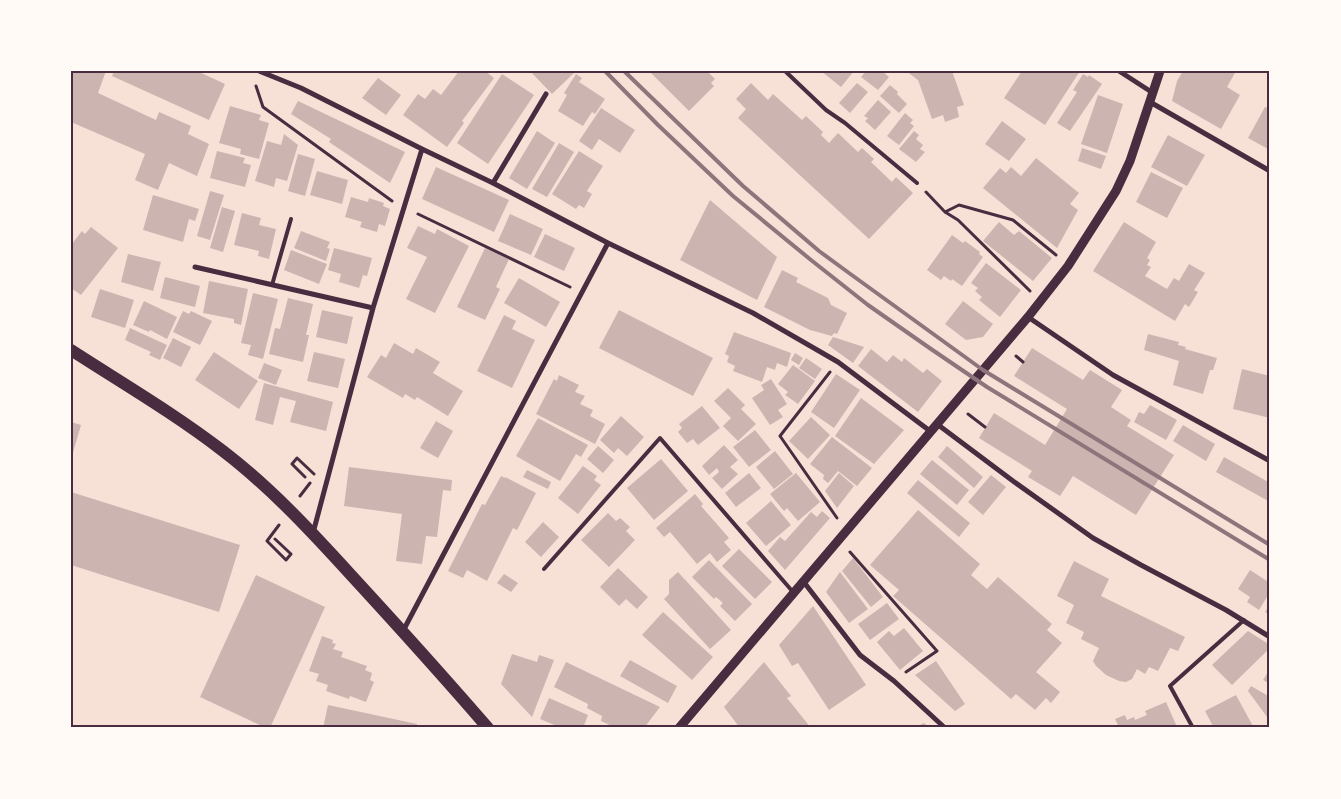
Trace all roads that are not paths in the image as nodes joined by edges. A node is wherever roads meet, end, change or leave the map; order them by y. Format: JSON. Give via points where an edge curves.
{"nodes":[{"id":1,"x":260,"y":71,"type":"edge"},
{"id":2,"x":785,"y":71,"type":"edge"},
{"id":3,"x":1119,"y":71,"type":"edge"},
{"id":4,"x":1160,"y":71,"type":"edge"},
{"id":5,"x":546,"y":94,"type":"dead end"},
{"id":6,"x":1151,"y":98,"type":"junction"},
{"id":7,"x":422,"y":149,"type":"junction"},
{"id":8,"x":1270,"y":171,"type":"edge"},
{"id":9,"x":493,"y":183,"type":"junction"},
{"id":10,"x":917,"y":183,"type":"road end"},
{"id":11,"x":291,"y":218,"type":"dead end"},
{"id":12,"x":608,"y":243,"type":"junction"},
{"id":13,"x":194,"y":267,"type":"dead end"},
{"id":14,"x":272,"y":285,"type":"junction"},
{"id":15,"x":373,"y":308,"type":"junction"},
{"id":16,"x":1028,"y":317,"type":"junction"},
{"id":17,"x":71,"y":350,"type":"edge"},
{"id":18,"x":933,"y":427,"type":"junction"},
{"id":19,"x":1270,"y":461,"type":"edge"},
{"id":20,"x":313,"y":533,"type":"junction"},
{"id":21,"x":544,"y":569,"type":"dead end"},
{"id":22,"x":803,"y":581,"type":"junction"},
{"id":23,"x":792,"y":592,"type":"junction"},
{"id":24,"x":1244,"y":620,"type":"junction"},
{"id":25,"x":403,"y":631,"type":"junction"},
{"id":26,"x":1270,"y":637,"type":"edge"},
{"id":27,"x":488,"y":728,"type":"edge"},
{"id":28,"x":679,"y":728,"type":"edge"},
{"id":29,"x":945,"y":728,"type":"edge"},
{"id":30,"x":1193,"y":728,"type":"edge"}],
"edges":[{"from":1,"to":7,"type":"street"},
{"from":2,"to":10,"type":"lane","via":[[826,110]]},
{"from":3,"to":6,"type":"street"},
{"from":4,"to":6,"type":"street"},
{"from":5,"to":9,"type":"street"},
{"from":6,"to":8,"type":"street"},
{"from":6,"to":16,"type":"street","via":[[1130,161],[1116,191],[1068,266]]},
{"from":7,"to":9,"type":"street"},
{"from":7,"to":15,"type":"street"},
{"from":9,"to":12,"type":"street"},
{"from":11,"to":14,"type":"lane"},
{"from":12,"to":18,"type":"street","via":[[753,313],[838,362]]},
{"from":12,"to":25,"type":"street"},
{"from":13,"to":14,"type":"street"},
{"from":14,"to":15,"type":"street"},
{"from":15,"to":20,"type":"street"},
{"from":16,"to":18,"type":"street"},
{"from":16,"to":19,"type":"street","via":[[1113,375]]},
{"from":17,"to":20,"type":"main road","via":[[224,451]]},
{"from":18,"to":22,"type":"street"},
{"from":18,"to":24,"type":"street","via":[[1093,538]]},
{"from":20,"to":25,"type":"main road"},
{"from":21,"to":23,"type":"lane","via":[[660,438]]},
{"from":22,"to":23,"type":"street"},
{"from":22,"to":29,"type":"street","via":[[860,655]]},
{"from":23,"to":28,"type":"street"},
{"from":24,"to":26,"type":"street"},
{"from":24,"to":30,"type":"lane","via":[[1170,686]]},
{"from":25,"to":27,"type":"main road"}]}
